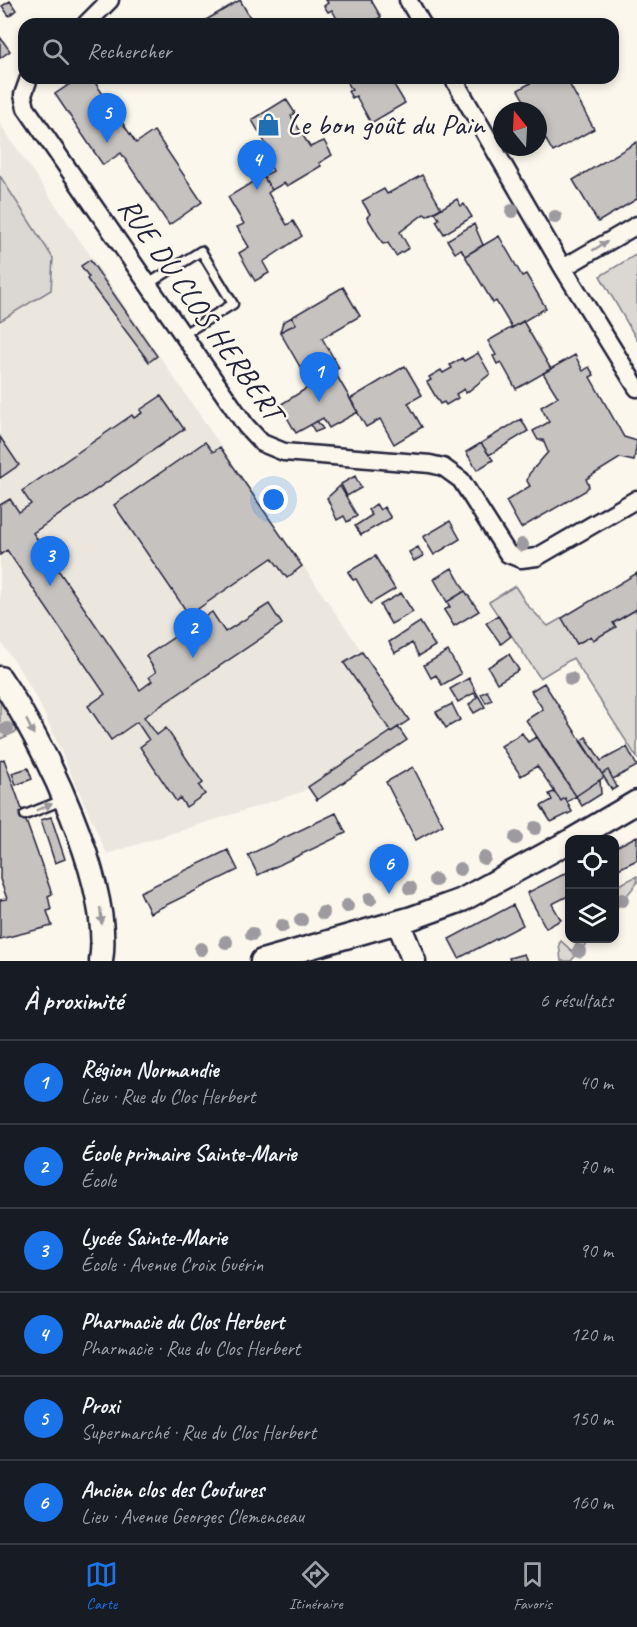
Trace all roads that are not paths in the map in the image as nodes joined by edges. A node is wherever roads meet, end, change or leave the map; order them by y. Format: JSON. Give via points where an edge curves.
{"nodes":[{"id":1,"x":110,"y":0,"type":"edge"},
{"id":2,"x":408,"y":0,"type":"edge"},
{"id":3,"x":92,"y":18,"type":"edge"},
{"id":4,"x":418,"y":18,"type":"edge"},
{"id":5,"x":27,"y":84,"type":"edge"},
{"id":6,"x":456,"y":84,"type":"edge"},
{"id":7,"x":637,"y":225,"type":"edge"},
{"id":8,"x":563,"y":268,"type":"junction"},
{"id":9,"x":148,"y":284,"type":"junction"},
{"id":10,"x":182,"y":335,"type":"junction"},
{"id":11,"x":637,"y":388,"type":"edge"},
{"id":12,"x":637,"y":499,"type":"edge"},
{"id":13,"x":0,"y":678,"type":"edge"},
{"id":14,"x":63,"y":800,"type":"junction"},
{"id":15,"x":637,"y":802,"type":"edge"},
{"id":16,"x":25,"y":815,"type":"dead end"},
{"id":17,"x":580,"y":835,"type":"edge"},
{"id":18,"x":565,"y":843,"type":"edge"},
{"id":19,"x":398,"y":922,"type":"junction"},
{"id":20,"x":101,"y":961,"type":"edge"},
{"id":21,"x":262,"y":961,"type":"edge"},
{"id":22,"x":414,"y":961,"type":"edge"}],
"edges":[{"from":1,"to":3,"type":"street"},
{"from":2,"to":4,"type":"street"},
{"from":5,"to":9,"type":"street","name":"RUE DU CLOS HERBERT","via":[[23,95],[26,108]]},
{"from":6,"to":8,"type":"street"},
{"from":8,"to":7,"type":"street","one_way":true},
{"from":8,"to":11,"type":"street"},
{"from":9,"to":10,"type":"street","name":"RUE DU CLOS HERBERT"},
{"from":9,"to":10,"type":"lane","via":[[201,251],[233,304]]},
{"from":10,"to":12,"type":"street","name":"RUE DU CLOS HERBERT","via":[[262,443],[284,452],[443,467],[467,488],[502,547],[513,557],[537,557]]},
{"from":13,"to":14,"type":"main road","one_way":true,"via":[[18,702]]},
{"from":16,"to":14,"type":"lane","one_way":true},
{"from":14,"to":20,"type":"main road","one_way":true,"via":[[92,871],[99,900]]},
{"from":15,"to":17,"type":"main road"},
{"from":18,"to":19,"type":"main road","via":[[462,900]]},
{"from":19,"to":21,"type":"main road"},
{"from":19,"to":22,"type":"main road"}]}
